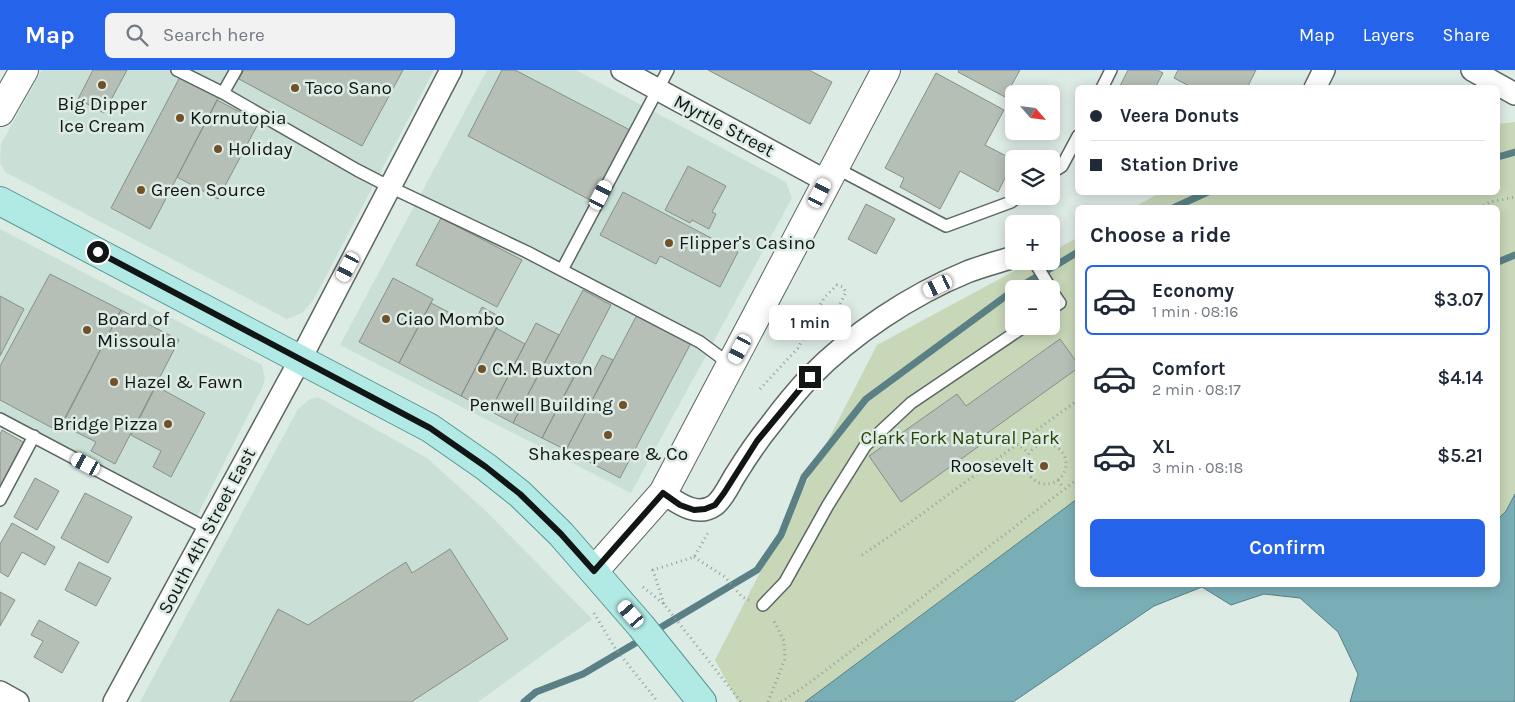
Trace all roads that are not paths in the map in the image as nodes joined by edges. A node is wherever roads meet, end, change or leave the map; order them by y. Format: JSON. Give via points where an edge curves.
{"nodes":[{"id":1,"x":24,"y":70,"type":"edge"},
{"id":2,"x":177,"y":70,"type":"edge"},
{"id":3,"x":236,"y":70,"type":"edge"},
{"id":4,"x":451,"y":70,"type":"edge"},
{"id":5,"x":622,"y":70,"type":"edge"},
{"id":6,"x":668,"y":70,"type":"edge"},
{"id":7,"x":886,"y":70,"type":"edge"},
{"id":8,"x":1111,"y":70,"type":"edge"},
{"id":9,"x":1324,"y":70,"type":"edge"},
{"id":10,"x":1472,"y":70,"type":"edge"},
{"id":11,"x":1104,"y":85,"type":"edge"},
{"id":12,"x":1316,"y":85,"type":"edge"},
{"id":13,"x":1499,"y":85,"type":"edge"},
{"id":14,"x":1500,"y":86,"type":"edge"},
{"id":15,"x":658,"y":90,"type":"junction"},
{"id":16,"x":224,"y":92,"type":"junction"},
{"id":17,"x":1515,"y":94,"type":"edge"},
{"id":18,"x":0,"y":112,"type":"edge"},
{"id":19,"x":1075,"y":142,"type":"edge"},
{"id":20,"x":1060,"y":167,"type":"edge"},
{"id":21,"x":830,"y":174,"type":"junction"},
{"id":22,"x":390,"y":187,"type":"junction"},
{"id":23,"x":0,"y":201,"type":"edge"},
{"id":24,"x":1005,"y":204,"type":"edge"},
{"id":25,"x":1005,"y":260,"type":"edge"},
{"id":26,"x":562,"y":270,"type":"junction"},
{"id":27,"x":1012,"y":335,"type":"edge"},
{"id":28,"x":300,"y":360,"type":"junction"},
{"id":29,"x":731,"y":365,"type":"junction"},
{"id":30,"x":0,"y":419,"type":"edge"},
{"id":31,"x":34,"y":436,"type":"junction"},
{"id":32,"x":663,"y":493,"type":"junction"},
{"id":33,"x":0,"y":500,"type":"edge"},
{"id":34,"x":208,"y":529,"type":"junction"},
{"id":35,"x":594,"y":571,"type":"junction"},
{"id":36,"x":763,"y":605,"type":"dead end"},
{"id":37,"x":0,"y":692,"type":"edge"},
{"id":38,"x":18,"y":702,"type":"edge"},
{"id":39,"x":114,"y":702,"type":"edge"},
{"id":40,"x":702,"y":702,"type":"edge"}],
"edges":[{"from":1,"to":18,"type":"street"},
{"from":2,"to":16,"type":"lane"},
{"from":3,"to":16,"type":"lane"},
{"from":4,"to":22,"type":"street","name":"South 4th Street East"},
{"from":5,"to":15,"type":"street","name":"Myrtle Street"},
{"from":6,"to":15,"type":"lane"},
{"from":7,"to":21,"type":"street"},
{"from":8,"to":11,"type":"lane"},
{"from":9,"to":12,"type":"street"},
{"from":10,"to":13,"type":"street"},
{"from":14,"to":17,"type":"street"},
{"from":15,"to":21,"type":"street","name":"Myrtle Street"},
{"from":15,"to":26,"type":"lane"},
{"from":16,"to":22,"type":"lane"},
{"from":19,"to":20,"type":"lane"},
{"from":21,"to":24,"type":"lane","via":[[946,226]]},
{"from":21,"to":29,"type":"street"},
{"from":22,"to":26,"type":"lane"},
{"from":22,"to":28,"type":"street","name":"South 4th Street East"},
{"from":23,"to":28,"type":"main road"},
{"from":25,"to":32,"type":"street","via":[[966,272],[909,301],[858,335],[810,377],[757,441],[715,505],[694,510]]},
{"from":26,"to":29,"type":"lane","via":[[700,342]]},
{"from":27,"to":36,"type":"lane","via":[[911,402],[865,446],[785,582]]},
{"from":28,"to":34,"type":"street","name":"South 4th Street East"},
{"from":28,"to":35,"type":"main road","via":[[430,428],[486,467],[520,494]]},
{"from":29,"to":32,"type":"street"},
{"from":30,"to":31,"type":"lane"},
{"from":31,"to":33,"type":"lane"},
{"from":31,"to":34,"type":"lane"},
{"from":32,"to":35,"type":"street"},
{"from":34,"to":39,"type":"street","name":"South 4th Street East"},
{"from":35,"to":40,"type":"main road"},
{"from":37,"to":38,"type":"street"}]}
